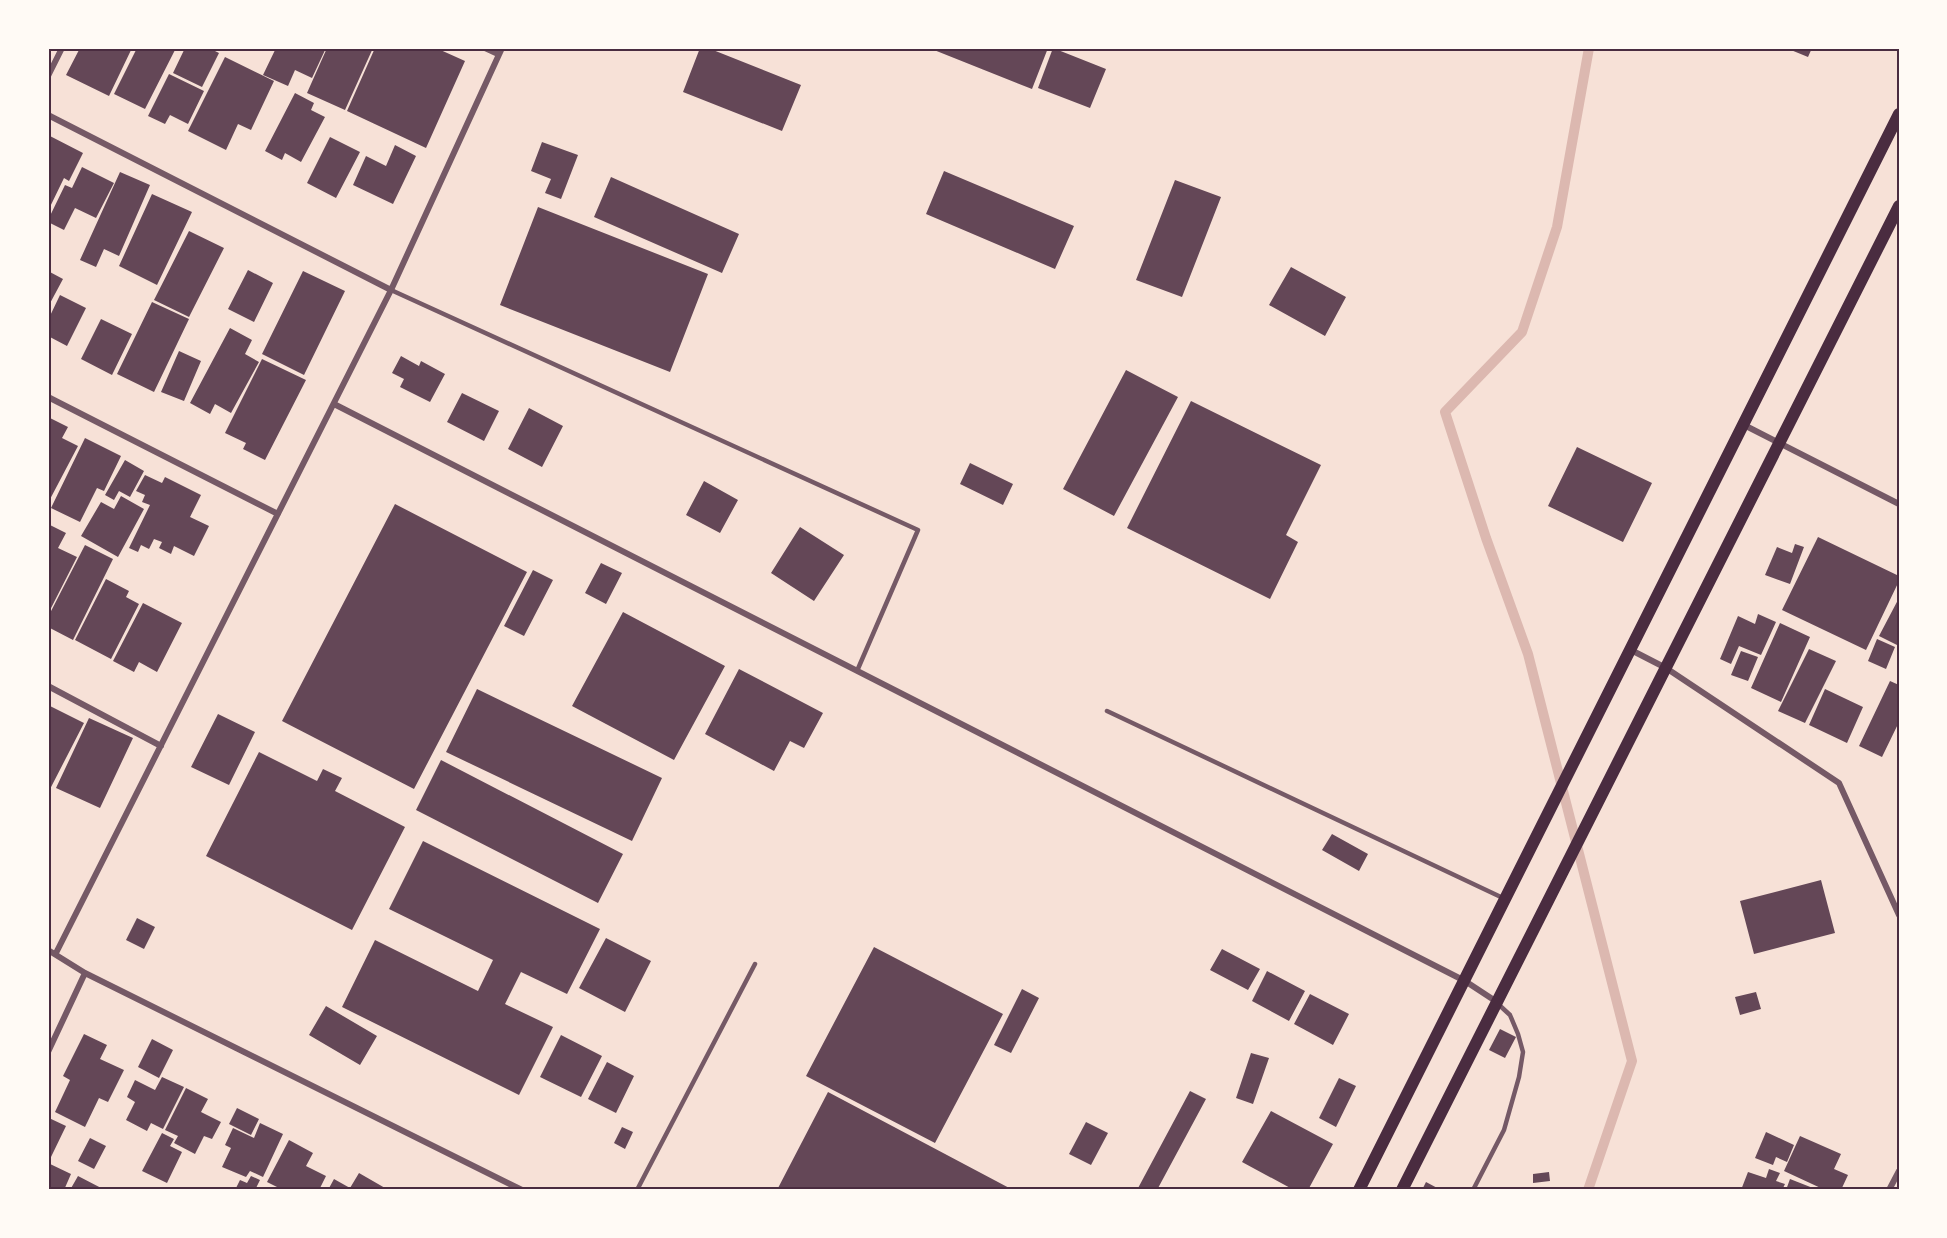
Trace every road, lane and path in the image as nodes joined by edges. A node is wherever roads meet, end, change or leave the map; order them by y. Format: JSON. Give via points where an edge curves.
{"nodes":[{"id":1,"x":63,"y":48,"type":"edge"},
{"id":2,"x":485,"y":48,"type":"edge"},
{"id":3,"x":500,"y":51,"type":"edge"},
{"id":4,"x":48,"y":76,"type":"edge"},
{"id":5,"x":1899,"y":114,"type":"edge"},
{"id":6,"x":48,"y":115,"type":"edge"},
{"id":7,"x":1899,"y":206,"type":"edge"},
{"id":8,"x":392,"y":290,"type":"junction"},
{"id":9,"x":48,"y":397,"type":"edge"},
{"id":10,"x":334,"y":404,"type":"junction"},
{"id":11,"x":1744,"y":424,"type":"junction"},
{"id":12,"x":1780,"y":442,"type":"junction"},
{"id":13,"x":1899,"y":504,"type":"edge"},
{"id":14,"x":278,"y":514,"type":"junction"},
{"id":15,"x":1631,"y":650,"type":"junction"},
{"id":16,"x":1665,"y":668,"type":"junction"},
{"id":17,"x":857,"y":671,"type":"junction"},
{"id":18,"x":48,"y":686,"type":"edge"},
{"id":19,"x":1107,"y":711,"type":"dead end"},
{"id":20,"x":160,"y":746,"type":"junction"},
{"id":21,"x":1506,"y":899,"type":"junction"},
{"id":22,"x":1899,"y":915,"type":"edge"},
{"id":23,"x":48,"y":950,"type":"edge"},
{"id":24,"x":56,"y":953,"type":"junction"},
{"id":25,"x":755,"y":964,"type":"dead end"},
{"id":26,"x":85,"y":973,"type":"junction"},
{"id":27,"x":1465,"y":981,"type":"junction"},
{"id":28,"x":1497,"y":1002,"type":"junction"},
{"id":29,"x":48,"y":1052,"type":"edge"},
{"id":30,"x":1899,"y":1171,"type":"edge"},
{"id":31,"x":522,"y":1190,"type":"edge"},
{"id":32,"x":637,"y":1190,"type":"edge"},
{"id":33,"x":1359,"y":1190,"type":"edge"},
{"id":34,"x":1402,"y":1190,"type":"edge"},
{"id":35,"x":1473,"y":1190,"type":"edge"},
{"id":36,"x":1889,"y":1190,"type":"edge"}],
"edges":[{"from":1,"to":4,"type":"street"},
{"from":2,"to":3,"type":"street"},
{"from":3,"to":8,"type":"street"},
{"from":5,"to":11,"type":"main road"},
{"from":6,"to":8,"type":"street"},
{"from":7,"to":12,"type":"main road"},
{"from":8,"to":10,"type":"street"},
{"from":8,"to":17,"type":"lane","via":[[918,530]]},
{"from":9,"to":14,"type":"street"},
{"from":10,"to":14,"type":"street"},
{"from":10,"to":17,"type":"street"},
{"from":11,"to":12,"type":"street"},
{"from":11,"to":15,"type":"main road"},
{"from":12,"to":13,"type":"street"},
{"from":12,"to":16,"type":"main road"},
{"from":14,"to":20,"type":"street"},
{"from":15,"to":16,"type":"street"},
{"from":15,"to":21,"type":"main road"},
{"from":16,"to":22,"type":"street","via":[[1839,783]]},
{"from":16,"to":28,"type":"main road"},
{"from":17,"to":27,"type":"street"},
{"from":18,"to":20,"type":"street"},
{"from":19,"to":21,"type":"lane"},
{"from":20,"to":24,"type":"street"},
{"from":21,"to":27,"type":"main road"},
{"from":23,"to":24,"type":"street"},
{"from":24,"to":26,"type":"street"},
{"from":25,"to":32,"type":"lane"},
{"from":26,"to":29,"type":"street"},
{"from":26,"to":31,"type":"street"},
{"from":27,"to":28,"type":"street"},
{"from":27,"to":33,"type":"main road"},
{"from":28,"to":34,"type":"main road"},
{"from":28,"to":35,"type":"lane","via":[[1510,1016],[1523,1052],[1504,1130]]},
{"from":30,"to":36,"type":"street"}]}
